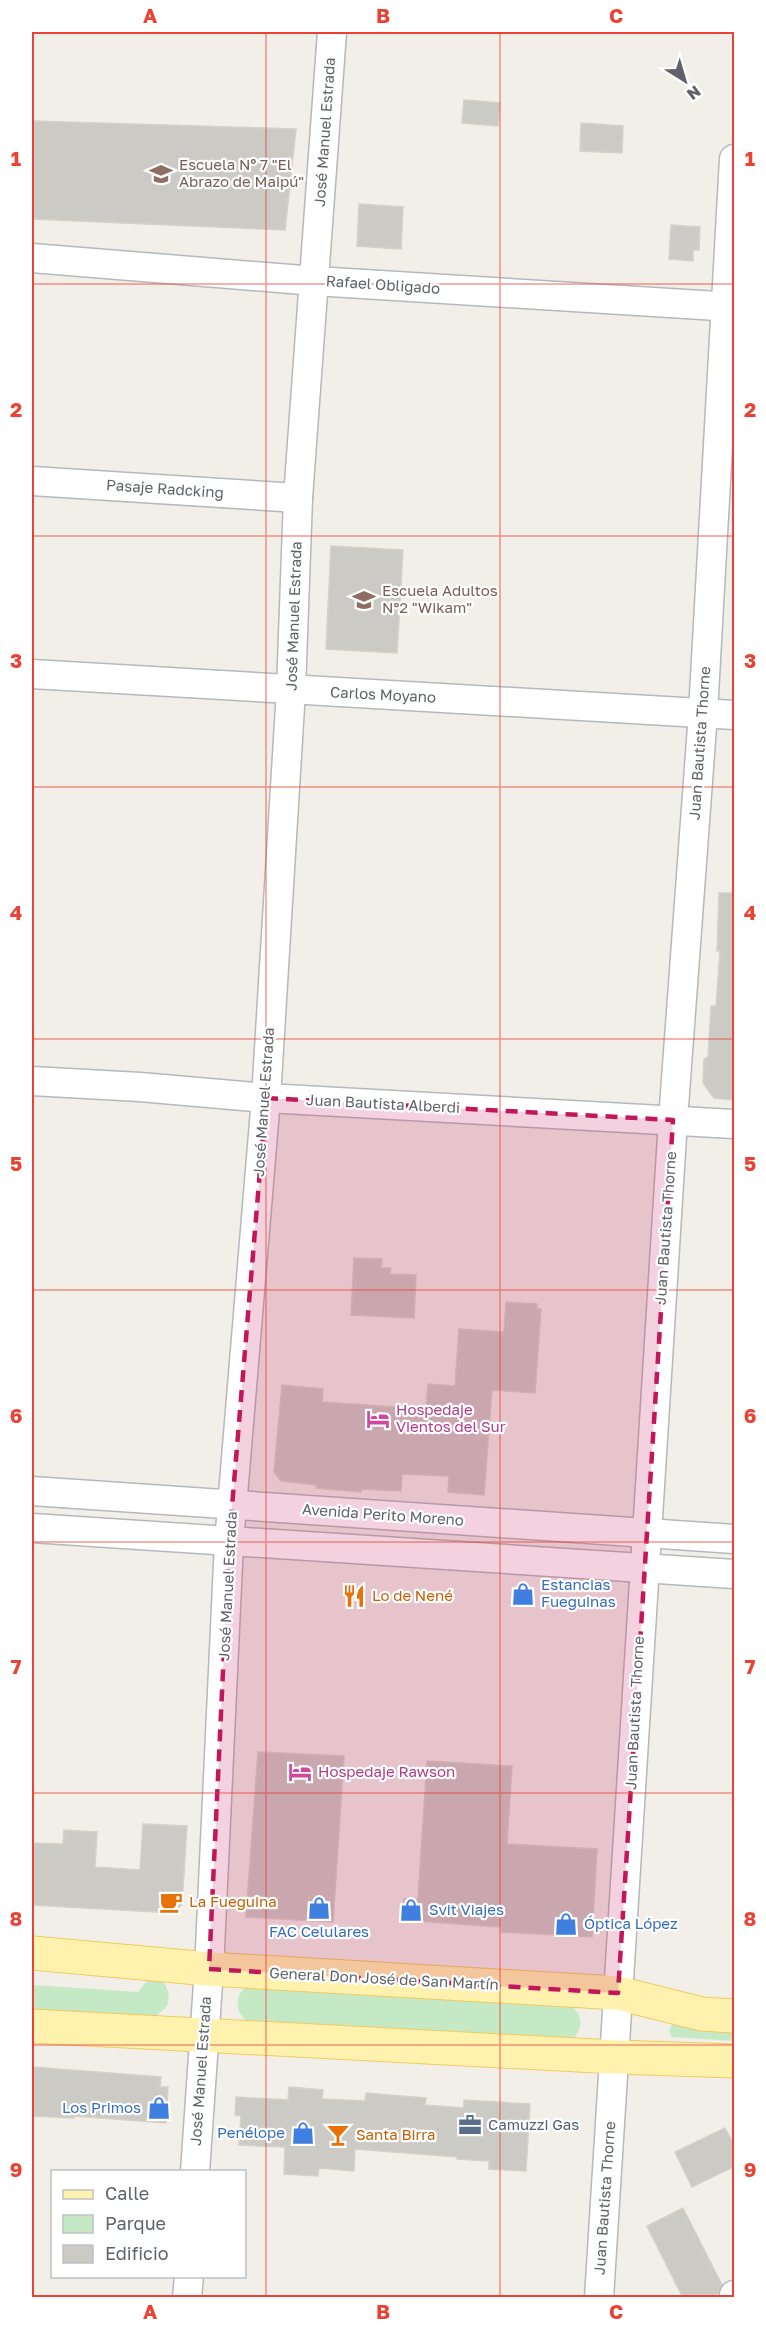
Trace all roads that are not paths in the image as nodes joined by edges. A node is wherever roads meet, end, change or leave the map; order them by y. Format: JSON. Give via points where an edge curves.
{"nodes":[{"id":1,"x":332,"y":32,"type":"edge"},
{"id":2,"x":735,"y":159,"type":"edge"},
{"id":3,"x":32,"y":258,"type":"edge"},
{"id":4,"x":315,"y":281,"type":"junction"},
{"id":5,"x":730,"y":307,"type":"edge"},
{"id":6,"x":32,"y":481,"type":"edge"},
{"id":7,"x":298,"y":498,"type":"junction"},
{"id":8,"x":32,"y":674,"type":"edge"},
{"id":9,"x":291,"y":690,"type":"junction"},
{"id":10,"x":703,"y":713,"type":"junction"},
{"id":11,"x":735,"y":716,"type":"edge"},
{"id":12,"x":32,"y":1081,"type":"edge"},
{"id":13,"x":266,"y":1098,"type":"junction"},
{"id":14,"x":673,"y":1120,"type":"junction"},
{"id":15,"x":735,"y":1125,"type":"edge"},
{"id":16,"x":32,"y":1491,"type":"edge"},
{"id":17,"x":232,"y":1504,"type":"junction"},
{"id":18,"x":32,"y":1528,"type":"edge"},
{"id":19,"x":646,"y":1534,"type":"junction"},
{"id":20,"x":735,"y":1539,"type":"edge"},
{"id":21,"x":229,"y":1543,"type":"junction"},
{"id":22,"x":644,"y":1568,"type":"junction"},
{"id":23,"x":735,"y":1574,"type":"edge"},
{"id":24,"x":32,"y":1953,"type":"edge"},
{"id":25,"x":209,"y":1969,"type":"junction"},
{"id":26,"x":618,"y":1993,"type":"junction"},
{"id":27,"x":735,"y":2016,"type":"edge"},
{"id":28,"x":32,"y":2026,"type":"edge"},
{"id":29,"x":203,"y":2034,"type":"junction"},
{"id":30,"x":615,"y":2057,"type":"junction"},
{"id":31,"x":735,"y":2061,"type":"edge"},
{"id":32,"x":195,"y":2170,"type":"edge"},
{"id":33,"x":189,"y":2278,"type":"edge"},
{"id":34,"x":187,"y":2298,"type":"edge"},
{"id":35,"x":599,"y":2298,"type":"edge"}],
"edges":[{"from":1,"to":4,"type":"street","name":"José Manuel Estrada"},
{"from":2,"to":5,"type":"street","name":"Juan Bautista Thorne"},
{"from":3,"to":4,"type":"street","name":"Rafael Obligado"},
{"from":4,"to":5,"type":"street","name":"Rafael Obligado"},
{"from":4,"to":7,"type":"street","name":"José Manuel Estrada"},
{"from":5,"to":10,"type":"street","name":"Juan Bautista Thorne"},
{"from":6,"to":7,"type":"street","name":"Pasaje Radcking"},
{"from":7,"to":9,"type":"street","name":"José Manuel Estrada"},
{"from":8,"to":9,"type":"street","name":"Carlos Moyano"},
{"from":9,"to":10,"type":"street","name":"Carlos Moyano"},
{"from":9,"to":13,"type":"street","name":"José Manuel Estrada"},
{"from":10,"to":11,"type":"street","name":"Carlos Moyano"},
{"from":10,"to":14,"type":"street","name":"Juan Bautista Thorne"},
{"from":12,"to":13,"type":"street","name":"Juan Bautista Alberdi"},
{"from":13,"to":14,"type":"street","name":"Juan Bautista Alberdi"},
{"from":13,"to":17,"type":"street","name":"José Manuel Estrada"},
{"from":14,"to":15,"type":"street","name":"Juan Bautista Alberdi"},
{"from":14,"to":19,"type":"street","name":"Juan Bautista Thorne"},
{"from":16,"to":17,"type":"street","name":"Avenida Perito Moreno"},
{"from":17,"to":19,"type":"street","name":"Avenida Perito Moreno"},
{"from":17,"to":21,"type":"street","name":"José Manuel Estrada"},
{"from":18,"to":21,"type":"street"},
{"from":19,"to":20,"type":"street","name":"Avenida Perito Moreno"},
{"from":19,"to":22,"type":"street","name":"Juan Bautista Thorne"},
{"from":21,"to":22,"type":"street"},
{"from":21,"to":25,"type":"street","name":"José Manuel Estrada"},
{"from":22,"to":23,"type":"street"},
{"from":22,"to":26,"type":"street","name":"Juan Bautista Thorne"},
{"from":24,"to":25,"type":"main road","name":"General Don José de San Martín"},
{"from":25,"to":26,"type":"main road","name":"General Don José de San Martín"},
{"from":25,"to":29,"type":"street","name":"José Manuel Estrada"},
{"from":26,"to":27,"type":"main road","name":"General Don José de San Martín","via":[[702,2014]]},
{"from":26,"to":30,"type":"street","name":"Juan Bautista Thorne"},
{"from":28,"to":29,"type":"main road"},
{"from":29,"to":30,"type":"main road"},
{"from":29,"to":32,"type":"street","name":"José Manuel Estrada"},
{"from":30,"to":31,"type":"main road"},
{"from":30,"to":35,"type":"street","name":"Juan Bautista Thorne"},
{"from":33,"to":34,"type":"street"}]}
